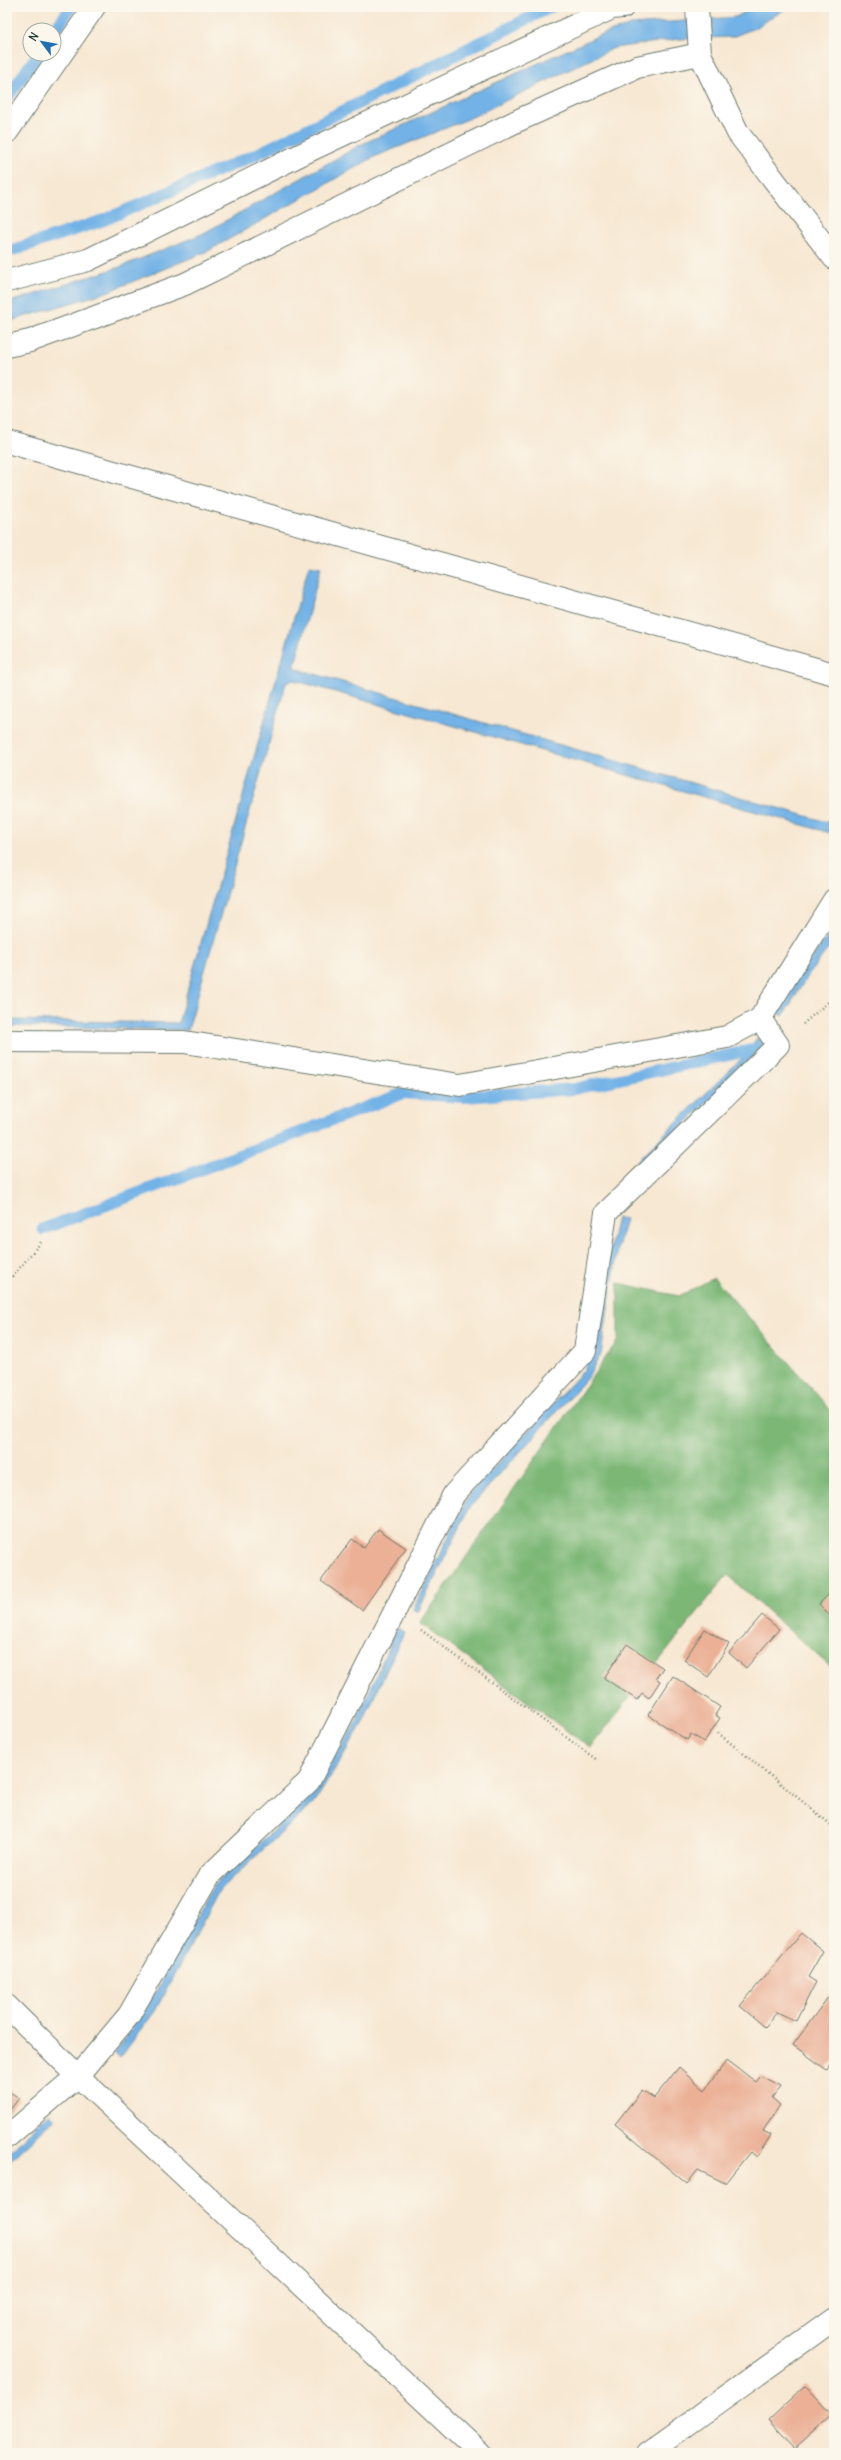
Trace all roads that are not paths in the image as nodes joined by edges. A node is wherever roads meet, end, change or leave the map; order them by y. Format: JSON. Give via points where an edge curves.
{"nodes":[{"id":1,"x":94,"y":7,"type":"edge"},
{"id":2,"x":622,"y":7,"type":"edge"},
{"id":3,"x":697,"y":7,"type":"edge"},
{"id":4,"x":700,"y":54,"type":"junction"},
{"id":5,"x":7,"y":132,"type":"edge"},
{"id":6,"x":834,"y":258,"type":"edge"},
{"id":7,"x":7,"y":281,"type":"edge"},
{"id":8,"x":7,"y":346,"type":"edge"},
{"id":9,"x":7,"y":442,"type":"edge"},
{"id":10,"x":834,"y":674,"type":"edge"},
{"id":11,"x":834,"y":900,"type":"edge"},
{"id":12,"x":760,"y":1020,"type":"junction"},
{"id":13,"x":7,"y":1041,"type":"edge"},
{"id":14,"x":7,"y":2006,"type":"edge"},
{"id":15,"x":78,"y":2076,"type":"junction"},
{"id":16,"x":7,"y":2137,"type":"edge"},
{"id":17,"x":834,"y":2319,"type":"edge"},
{"id":18,"x":480,"y":2453,"type":"edge"},
{"id":19,"x":648,"y":2453,"type":"edge"}],
"edges":[{"from":1,"to":5,"type":"street"},
{"from":2,"to":7,"type":"street","via":[[612,8],[302,154],[88,260]]},
{"from":3,"to":4,"type":"street"},
{"from":4,"to":6,"type":"street","via":[[738,133]]},
{"from":4,"to":8,"type":"street","via":[[638,67],[519,120],[185,284],[30,341]]},
{"from":9,"to":10,"type":"street"},
{"from":11,"to":12,"type":"street"},
{"from":12,"to":13,"type":"street","via":[[727,1037],[460,1084],[184,1042]]},
{"from":12,"to":15,"type":"street","via":[[778,1045],[606,1213],[584,1351],[454,1494],[309,1781],[208,1876],[129,2014]]},
{"from":14,"to":15,"type":"street"},
{"from":15,"to":16,"type":"street"},
{"from":15,"to":18,"type":"street"},
{"from":17,"to":19,"type":"street"}]}
